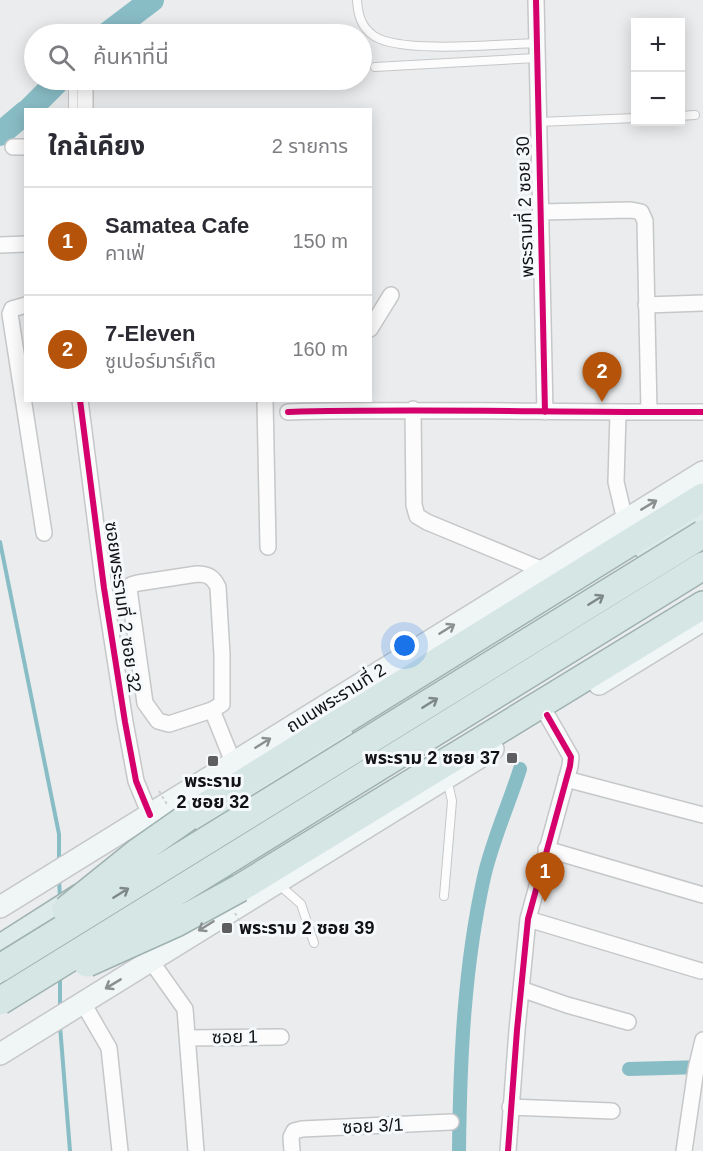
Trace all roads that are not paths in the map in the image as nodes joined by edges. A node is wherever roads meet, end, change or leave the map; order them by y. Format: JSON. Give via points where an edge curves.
{"nodes":[{"id":1,"x":357,"y":0,"type":"edge"},
{"id":2,"x":536,"y":0,"type":"edge"},
{"id":3,"x":362,"y":24,"type":"edge"},
{"id":4,"x":372,"y":34,"type":"edge"},
{"id":5,"x":536,"y":51,"type":"junction"},
{"id":6,"x":375,"y":67,"type":"dead end"},
{"id":7,"x":77,"y":90,"type":"edge"},
{"id":8,"x":81,"y":90,"type":"edge"},
{"id":9,"x":73,"y":108,"type":"edge"},
{"id":10,"x":85,"y":108,"type":"edge"},
{"id":11,"x":695,"y":115,"type":"dead end"},
{"id":12,"x":685,"y":116,"type":"edge"},
{"id":13,"x":631,"y":118,"type":"edge"},
{"id":14,"x":537,"y":122,"type":"junction"},
{"id":15,"x":540,"y":213,"type":"junction"},
{"id":16,"x":24,"y":244,"type":"edge"},
{"id":17,"x":0,"y":245,"type":"edge"},
{"id":18,"x":391,"y":295,"type":"dead end"},
{"id":19,"x":703,"y":303,"type":"edge"},
{"id":20,"x":646,"y":305,"type":"junction"},
{"id":21,"x":24,"y":306,"type":"edge"},
{"id":22,"x":372,"y":326,"type":"edge"},
{"id":23,"x":80,"y":402,"type":"edge"},
{"id":24,"x":265,"y":402,"type":"edge"},
{"id":25,"x":360,"y":402,"type":"edge"},
{"id":26,"x":413,"y":409,"type":"junction"},
{"id":27,"x":374,"y":410,"type":"junction"},
{"id":28,"x":288,"y":412,"type":"dead end"},
{"id":29,"x":545,"y":412,"type":"junction"},
{"id":30,"x":649,"y":412,"type":"junction"},
{"id":31,"x":618,"y":413,"type":"junction"},
{"id":32,"x":702,"y":413,"type":"edge"},
{"id":33,"x":703,"y":472,"type":"edge"},
{"id":34,"x":703,"y":497,"type":"edge"},
{"id":35,"x":703,"y":513,"type":"edge"},
{"id":36,"x":625,"y":520,"type":"junction"},
{"id":37,"x":44,"y":533,"type":"dead end"},
{"id":38,"x":703,"y":534,"type":"edge"},
{"id":39,"x":268,"y":547,"type":"dead end"},
{"id":40,"x":703,"y":566,"type":"edge"},
{"id":41,"x":543,"y":570,"type":"junction"},
{"id":42,"x":703,"y":575,"type":"edge"},
{"id":43,"x":703,"y":605,"type":"edge"},
{"id":44,"x":703,"y":620,"type":"edge"},
{"id":45,"x":212,"y":711,"type":"junction"},
{"id":46,"x":547,"y":715,"type":"junction"},
{"id":47,"x":233,"y":762,"type":"junction"},
{"id":48,"x":447,"y":778,"type":"junction"},
{"id":49,"x":566,"y":779,"type":"junction"},
{"id":50,"x":150,"y":815,"type":"junction"},
{"id":51,"x":703,"y":815,"type":"edge"},
{"id":52,"x":546,"y":849,"type":"junction"},
{"id":53,"x":276,"y":882,"type":"junction"},
{"id":54,"x":703,"y":895,"type":"edge"},
{"id":55,"x":444,"y":896,"type":"dead end"},
{"id":56,"x":0,"y":907,"type":"edge"},
{"id":57,"x":528,"y":919,"type":"junction"},
{"id":58,"x":314,"y":943,"type":"dead end"},
{"id":59,"x":0,"y":947,"type":"edge"},
{"id":60,"x":151,"y":961,"type":"junction"},
{"id":61,"x":0,"y":966,"type":"edge"},
{"id":62,"x":701,"y":971,"type":"dead end"},
{"id":63,"x":521,"y":989,"type":"junction"},
{"id":64,"x":0,"y":1001,"type":"edge"},
{"id":65,"x":79,"y":1005,"type":"junction"},
{"id":66,"x":0,"y":1008,"type":"edge"},
{"id":67,"x":628,"y":1022,"type":"dead end"},
{"id":68,"x":281,"y":1037,"type":"dead end"},
{"id":69,"x":188,"y":1038,"type":"junction"},
{"id":70,"x":0,"y":1054,"type":"edge"},
{"id":71,"x":700,"y":1054,"type":"edge"},
{"id":72,"x":510,"y":1107,"type":"junction"},
{"id":73,"x":612,"y":1111,"type":"dead end"},
{"id":74,"x":451,"y":1122,"type":"dead end"},
{"id":75,"x":120,"y":1151,"type":"edge"},
{"id":76,"x":196,"y":1151,"type":"edge"},
{"id":77,"x":292,"y":1151,"type":"edge"},
{"id":78,"x":508,"y":1151,"type":"edge"},
{"id":79,"x":684,"y":1151,"type":"edge"}],
"edges":[{"from":1,"to":3,"type":"lane"},
{"from":2,"to":5,"type":"street","name":"พระรามที่ 2 ซอย 30"},
{"from":4,"to":5,"type":"lane","via":[[389,43],[414,46]]},
{"from":5,"to":6,"type":"lane"},
{"from":5,"to":14,"type":"street","name":"พระรามที่ 2 ซอย 30"},
{"from":7,"to":9,"type":"lane"},
{"from":8,"to":10,"type":"street"},
{"from":11,"to":12,"type":"lane"},
{"from":13,"to":14,"type":"lane"},
{"from":14,"to":15,"type":"street","name":"พระรามที่ 2 ซอย 30"},
{"from":15,"to":20,"type":"street","via":[[641,213],[645,221]]},
{"from":15,"to":29,"type":"street","name":"พระรามที่ 2 ซอย 30"},
{"from":16,"to":17,"type":"street"},
{"from":18,"to":22,"type":"street"},
{"from":19,"to":20,"type":"street"},
{"from":20,"to":30,"type":"street"},
{"from":21,"to":37,"type":"street","via":[[12,309],[10,314]]},
{"from":23,"to":50,"type":"street","name":"ซอยพระรามที่ 2 ซอย 32","via":[[125,722],[136,781]]},
{"from":24,"to":39,"type":"street"},
{"from":25,"to":27,"type":"street"},
{"from":26,"to":27,"type":"street"},
{"from":26,"to":29,"type":"street"},
{"from":26,"to":41,"type":"street","via":[[417,516]]},
{"from":27,"to":28,"type":"street"},
{"from":29,"to":31,"type":"street"},
{"from":30,"to":31,"type":"street"},
{"from":30,"to":32,"type":"street"},
{"from":31,"to":36,"type":"street","via":[[616,482]]},
{"from":36,"to":33,"type":"main road","name":"ถนนพระรามที่ 2","one_way":true},
{"from":34,"to":61,"type":"highway","bridge":true,"via":[[179,823]]},
{"from":35,"to":59,"type":"highway","name":"ถนนพระรามที่ 2","bridge":true},
{"from":36,"to":41,"type":"main road","name":"ถนนพระรามที่ 2"},
{"from":61,"to":38,"type":"highway","one_way":true,"bridge":true},
{"from":40,"to":64,"type":"highway","bridge":true},
{"from":47,"to":41,"type":"main road","name":"ถนนพระรามที่ 2","one_way":true},
{"from":42,"to":66,"type":"highway"},
{"from":43,"to":64,"type":"highway","bridge":true,"via":[[196,913]]},
{"from":44,"to":46,"type":"main road"},
{"from":45,"to":45,"type":"street","via":[[169,724],[158,721],[150,711],[145,703],[131,585],[196,574],[214,579],[218,587],[222,701]]},
{"from":45,"to":47,"type":"street"},
{"from":46,"to":48,"type":"main road"},
{"from":46,"to":49,"type":"street","via":[[571,757]]},
{"from":47,"to":50,"type":"main road","name":"ถนนพระรามที่ 2"},
{"from":48,"to":53,"type":"main road"},
{"from":48,"to":55,"type":"lane","via":[[452,801]]},
{"from":49,"to":51,"type":"street"},
{"from":49,"to":52,"type":"street"},
{"from":50,"to":56,"type":"main road","name":"ถนนพระรามที่ 2"},
{"from":52,"to":54,"type":"street"},
{"from":52,"to":57,"type":"street"},
{"from":53,"to":58,"type":"lane","via":[[301,904]]},
{"from":53,"to":60,"type":"main road","one_way":true},
{"from":57,"to":62,"type":"street"},
{"from":57,"to":63,"type":"street"},
{"from":60,"to":65,"type":"main road","one_way":true},
{"from":60,"to":69,"type":"street","via":[[185,1009]]},
{"from":63,"to":67,"type":"street"},
{"from":63,"to":72,"type":"street"},
{"from":65,"to":70,"type":"main road"},
{"from":65,"to":75,"type":"street","via":[[109,1048]]},
{"from":68,"to":69,"type":"street","name":"ซอย 1"},
{"from":69,"to":76,"type":"street"},
{"from":71,"to":79,"type":"street"},
{"from":72,"to":73,"type":"street"},
{"from":72,"to":78,"type":"street"},
{"from":74,"to":77,"type":"street","name":"ซอย 3/1","via":[[294,1131]]}]}
